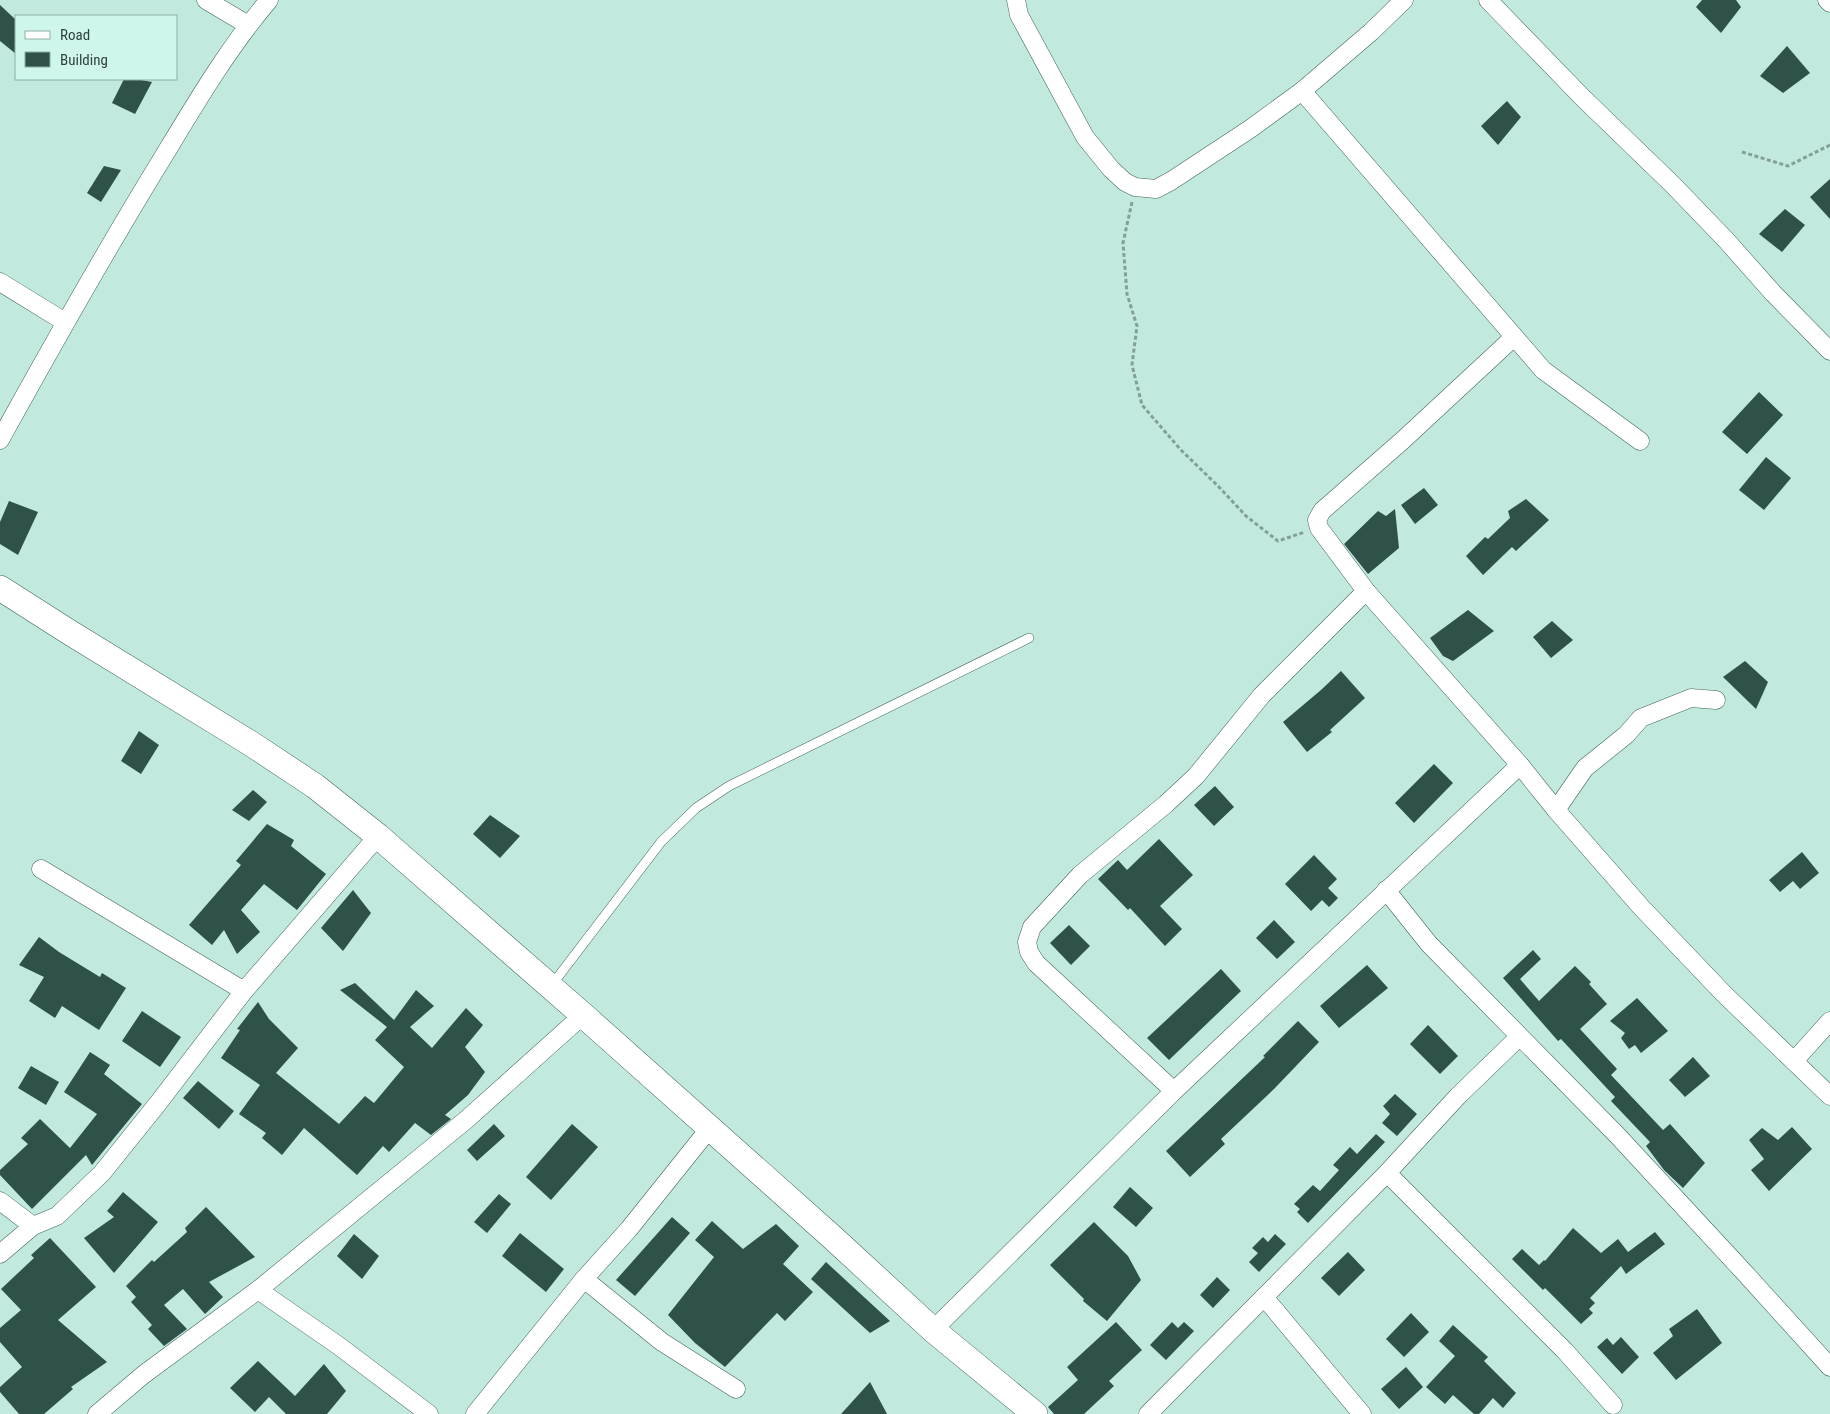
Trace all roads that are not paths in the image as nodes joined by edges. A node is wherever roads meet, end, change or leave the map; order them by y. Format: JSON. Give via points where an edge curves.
{"nodes":[{"id":1,"x":206,"y":0,"type":"edge"},
{"id":2,"x":269,"y":0,"type":"edge"},
{"id":3,"x":1016,"y":0,"type":"edge"},
{"id":4,"x":1404,"y":0,"type":"edge"},
{"id":5,"x":1488,"y":0,"type":"edge"},
{"id":6,"x":248,"y":25,"type":"junction"},
{"id":7,"x":1302,"y":91,"type":"junction"},
{"id":8,"x":0,"y":282,"type":"edge"},
{"id":9,"x":65,"y":322,"type":"junction"},
{"id":10,"x":1514,"y":337,"type":"junction"},
{"id":11,"x":1830,"y":351,"type":"edge"},
{"id":12,"x":0,"y":440,"type":"edge"},
{"id":13,"x":1640,"y":441,"type":"dead end"},
{"id":14,"x":0,"y":588,"type":"edge"},
{"id":15,"x":1366,"y":591,"type":"junction"},
{"id":16,"x":1029,"y":638,"type":"dead end"},
{"id":17,"x":1716,"y":700,"type":"dead end"},
{"id":18,"x":1520,"y":764,"type":"junction"},
{"id":19,"x":1556,"y":810,"type":"junction"},
{"id":20,"x":378,"y":836,"type":"junction"},
{"id":21,"x":41,"y":869,"type":"dead end"},
{"id":22,"x":1386,"y":890,"type":"junction"},
{"id":23,"x":551,"y":986,"type":"junction"},
{"id":24,"x":244,"y":991,"type":"junction"},
{"id":25,"x":583,"y":1015,"type":"junction"},
{"id":26,"x":1830,"y":1021,"type":"edge"},
{"id":27,"x":1519,"y":1036,"type":"junction"},
{"id":28,"x":1794,"y":1061,"type":"junction"},
{"id":29,"x":1174,"y":1091,"type":"junction"},
{"id":30,"x":1830,"y":1096,"type":"edge"},
{"id":31,"x":709,"y":1129,"type":"junction"},
{"id":32,"x":1387,"y":1173,"type":"junction"},
{"id":33,"x":0,"y":1200,"type":"edge"},
{"id":34,"x":33,"y":1226,"type":"junction"},
{"id":35,"x":0,"y":1254,"type":"edge"},
{"id":36,"x":584,"y":1279,"type":"junction"},
{"id":37,"x":258,"y":1290,"type":"junction"},
{"id":38,"x":1264,"y":1297,"type":"junction"},
{"id":39,"x":933,"y":1330,"type":"junction"},
{"id":40,"x":1830,"y":1367,"type":"edge"},
{"id":41,"x":736,"y":1389,"type":"dead end"},
{"id":42,"x":1613,"y":1405,"type":"dead end"},
{"id":43,"x":97,"y":1414,"type":"edge"},
{"id":44,"x":429,"y":1414,"type":"edge"},
{"id":45,"x":475,"y":1414,"type":"edge"},
{"id":46,"x":1035,"y":1414,"type":"edge"},
{"id":47,"x":1148,"y":1414,"type":"edge"},
{"id":48,"x":1362,"y":1414,"type":"edge"}],
"edges":[{"from":1,"to":6,"type":"street"},
{"from":2,"to":6,"type":"street"},
{"from":3,"to":7,"type":"street","via":[[1019,15],[1085,137],[1112,169],[1135,187],[1156,189],[1171,181]]},
{"from":4,"to":7,"type":"street"},
{"from":5,"to":11,"type":"street","via":[[1673,185]]},
{"from":6,"to":9,"type":"street","via":[[183,124]]},
{"from":7,"to":10,"type":"street"},
{"from":8,"to":9,"type":"street"},
{"from":9,"to":12,"type":"street"},
{"from":10,"to":13,"type":"street","via":[[1543,370]]},
{"from":10,"to":15,"type":"street","via":[[1322,511],[1317,520],[1319,528]]},
{"from":14,"to":20,"type":"street","via":[[274,759],[315,786]]},
{"from":15,"to":18,"type":"street"},
{"from":15,"to":29,"type":"street","via":[[1262,695],[1196,776],[1080,875],[1032,927],[1027,942],[1036,963]]},
{"from":16,"to":23,"type":"lane","via":[[729,786],[696,808],[661,842]]},
{"from":17,"to":19,"type":"street","via":[[1691,698],[1641,718],[1626,735],[1585,768]]},
{"from":18,"to":19,"type":"street"},
{"from":18,"to":22,"type":"street"},
{"from":19,"to":28,"type":"street","via":[[1641,907]]},
{"from":20,"to":23,"type":"street"},
{"from":20,"to":24,"type":"street"},
{"from":21,"to":24,"type":"street"},
{"from":22,"to":27,"type":"street","via":[[1430,944]]},
{"from":22,"to":29,"type":"street"},
{"from":23,"to":25,"type":"street"},
{"from":24,"to":34,"type":"street","via":[[102,1173],[57,1216]]},
{"from":25,"to":31,"type":"street"},
{"from":25,"to":37,"type":"street","via":[[466,1120]]},
{"from":26,"to":28,"type":"street"},
{"from":27,"to":32,"type":"street"},
{"from":27,"to":40,"type":"street","via":[[1624,1142]]},
{"from":28,"to":30,"type":"street"},
{"from":29,"to":39,"type":"street"},
{"from":31,"to":36,"type":"street","via":[[629,1229]]},
{"from":31,"to":39,"type":"street"},
{"from":32,"to":38,"type":"street"},
{"from":32,"to":42,"type":"street","via":[[1565,1351]]},
{"from":33,"to":34,"type":"street"},
{"from":34,"to":35,"type":"street"},
{"from":36,"to":41,"type":"street","via":[[662,1342]]},
{"from":36,"to":45,"type":"street"},
{"from":37,"to":43,"type":"street"},
{"from":37,"to":44,"type":"street"},
{"from":38,"to":47,"type":"street"},
{"from":38,"to":48,"type":"street"},
{"from":39,"to":46,"type":"street"}]}
